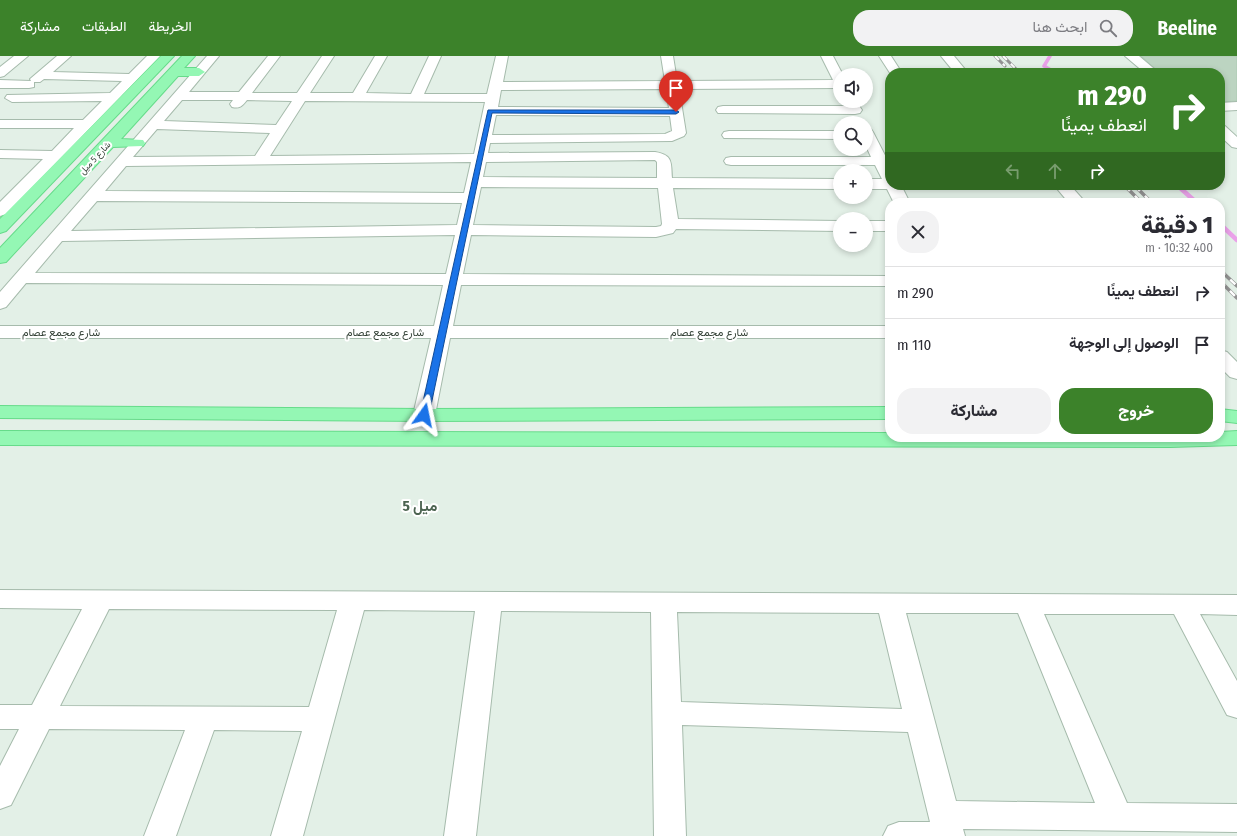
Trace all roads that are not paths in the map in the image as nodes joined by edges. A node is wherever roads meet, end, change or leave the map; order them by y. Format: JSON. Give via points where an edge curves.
{"nodes":[{"id":1,"x":22,"y":56,"type":"edge"},
{"id":2,"x":65,"y":56,"type":"edge"},
{"id":3,"x":168,"y":56,"type":"edge"},
{"id":4,"x":189,"y":56,"type":"edge"},
{"id":5,"x":213,"y":56,"type":"edge"},
{"id":6,"x":274,"y":56,"type":"edge"},
{"id":7,"x":328,"y":56,"type":"edge"},
{"id":8,"x":381,"y":56,"type":"edge"},
{"id":9,"x":435,"y":56,"type":"edge"},
{"id":10,"x":502,"y":56,"type":"edge"},
{"id":11,"x":667,"y":56,"type":"edge"},
{"id":12,"x":827,"y":56,"type":"edge"},
{"id":13,"x":885,"y":56,"type":"edge"},
{"id":14,"x":947,"y":56,"type":"edge"},
{"id":15,"x":1130,"y":56,"type":"edge"},
{"id":16,"x":151,"y":64,"type":"edge"},
{"id":17,"x":833,"y":68,"type":"edge"},
{"id":18,"x":893,"y":68,"type":"edge"},
{"id":19,"x":958,"y":68,"type":"edge"},
{"id":20,"x":1146,"y":68,"type":"edge"},
{"id":21,"x":173,"y":72,"type":"junction"},
{"id":22,"x":199,"y":72,"type":"junction"},
{"id":23,"x":0,"y":73,"type":"edge"},
{"id":24,"x":40,"y":75,"type":"junction"},
{"id":25,"x":132,"y":78,"type":"junction"},
{"id":26,"x":833,"y":83,"type":"edge"},
{"id":27,"x":0,"y":84,"type":"edge"},
{"id":28,"x":29,"y":84,"type":"junction"},
{"id":29,"x":672,"y":86,"type":"junction"},
{"id":30,"x":718,"y":86,"type":"junction"},
{"id":31,"x":179,"y":96,"type":"junction"},
{"id":32,"x":243,"y":96,"type":"junction"},
{"id":33,"x":113,"y":97,"type":"junction"},
{"id":34,"x":302,"y":97,"type":"junction"},
{"id":35,"x":357,"y":97,"type":"junction"},
{"id":36,"x":12,"y":98,"type":"junction"},
{"id":37,"x":415,"y":98,"type":"junction"},
{"id":38,"x":492,"y":98,"type":"junction"},
{"id":39,"x":833,"y":106,"type":"edge"},
{"id":40,"x":1237,"y":106,"type":"edge"},
{"id":41,"x":0,"y":107,"type":"edge"},
{"id":42,"x":1225,"y":107,"type":"edge"},
{"id":43,"x":723,"y":110,"type":"junction"},
{"id":44,"x":676,"y":112,"type":"junction"},
{"id":45,"x":0,"y":124,"type":"edge"},
{"id":46,"x":87,"y":124,"type":"junction"},
{"id":47,"x":153,"y":125,"type":"junction"},
{"id":48,"x":216,"y":127,"type":"junction"},
{"id":49,"x":280,"y":129,"type":"junction"},
{"id":50,"x":1225,"y":133,"type":"edge"},
{"id":51,"x":729,"y":134,"type":"junction"},
{"id":52,"x":833,"y":135,"type":"edge"},
{"id":53,"x":484,"y":139,"type":"junction"},
{"id":54,"x":138,"y":143,"type":"junction"},
{"id":55,"x":109,"y":144,"type":"junction"},
{"id":56,"x":1237,"y":144,"type":"edge"},
{"id":57,"x":873,"y":147,"type":"edge"},
{"id":58,"x":75,"y":151,"type":"junction"},
{"id":59,"x":58,"y":153,"type":"junction"},
{"id":60,"x":0,"y":154,"type":"edge"},
{"id":61,"x":479,"y":159,"type":"junction"},
{"id":62,"x":259,"y":161,"type":"junction"},
{"id":63,"x":731,"y":161,"type":"junction"},
{"id":64,"x":880,"y":161,"type":"junction"},
{"id":65,"x":122,"y":162,"type":"junction"},
{"id":66,"x":885,"y":170,"type":"edge"},
{"id":67,"x":474,"y":182,"type":"junction"},
{"id":68,"x":665,"y":183,"type":"junction"},
{"id":69,"x":723,"y":183,"type":"junction"},
{"id":70,"x":833,"y":184,"type":"edge"},
{"id":71,"x":873,"y":184,"type":"edge"},
{"id":72,"x":885,"y":184,"type":"edge"},
{"id":73,"x":6,"y":186,"type":"dead end"},
{"id":74,"x":24,"y":186,"type":"junction"},
{"id":75,"x":1066,"y":190,"type":"edge"},
{"id":76,"x":92,"y":196,"type":"junction"},
{"id":77,"x":471,"y":198,"type":"junction"},
{"id":78,"x":1074,"y":198,"type":"edge"},
{"id":79,"x":0,"y":211,"type":"edge"},
{"id":80,"x":670,"y":224,"type":"junction"},
{"id":81,"x":833,"y":226,"type":"edge"},
{"id":82,"x":873,"y":226,"type":"edge"},
{"id":83,"x":885,"y":226,"type":"edge"},
{"id":84,"x":0,"y":228,"type":"edge"},
{"id":85,"x":464,"y":230,"type":"junction"},
{"id":86,"x":57,"y":236,"type":"junction"},
{"id":87,"x":2,"y":253,"type":"edge"},
{"id":88,"x":22,"y":278,"type":"junction"},
{"id":89,"x":453,"y":280,"type":"junction"},
{"id":90,"x":885,"y":281,"type":"edge"},
{"id":91,"x":0,"y":303,"type":"edge"},
{"id":92,"x":0,"y":332,"type":"edge"},
{"id":93,"x":442,"y":332,"type":"junction"},
{"id":94,"x":885,"y":332,"type":"edge"},
{"id":95,"x":1225,"y":361,"type":"edge"},
{"id":96,"x":1237,"y":373,"type":"edge"},
{"id":97,"x":0,"y":412,"type":"edge"},
{"id":98,"x":885,"y":414,"type":"edge"},
{"id":99,"x":424,"y":415,"type":"junction"},
{"id":100,"x":1225,"y":416,"type":"edge"},
{"id":101,"x":1237,"y":417,"type":"edge"},
{"id":102,"x":0,"y":438,"type":"edge"},
{"id":103,"x":1225,"y":438,"type":"edge"},
{"id":104,"x":1237,"y":438,"type":"edge"},
{"id":105,"x":885,"y":440,"type":"edge"},
{"id":106,"x":0,"y":599,"type":"edge"},
{"id":107,"x":100,"y":600,"type":"junction"},
{"id":108,"x":353,"y":601,"type":"junction"},
{"id":109,"x":489,"y":602,"type":"junction"},
{"id":110,"x":664,"y":602,"type":"junction"},
{"id":111,"x":890,"y":603,"type":"junction"},
{"id":112,"x":1027,"y":604,"type":"junction"},
{"id":113,"x":1182,"y":604,"type":"junction"},
{"id":114,"x":1237,"y":605,"type":"edge"},
{"id":115,"x":1237,"y":707,"type":"edge"},
{"id":116,"x":667,"y":712,"type":"junction"},
{"id":117,"x":0,"y":717,"type":"edge"},
{"id":118,"x":40,"y":717,"type":"junction"},
{"id":119,"x":204,"y":718,"type":"junction"},
{"id":120,"x":320,"y":719,"type":"junction"},
{"id":121,"x":920,"y":720,"type":"junction"},
{"id":122,"x":0,"y":796,"type":"edge"},
{"id":123,"x":1117,"y":817,"type":"junction"},
{"id":124,"x":1237,"y":818,"type":"edge"},
{"id":125,"x":947,"y":829,"type":"edge"},
{"id":126,"x":160,"y":836,"type":"edge"},
{"id":127,"x":287,"y":836,"type":"edge"},
{"id":128,"x":460,"y":836,"type":"edge"},
{"id":129,"x":670,"y":836,"type":"edge"},
{"id":130,"x":899,"y":836,"type":"edge"}],
"edges":[{"from":1,"to":23,"type":"street"},
{"from":2,"to":24,"type":"street"},
{"from":3,"to":16,"type":"main road","name":"شارع 5 ميل"},
{"from":4,"to":21,"type":"main road","name":"شارع 5 ميل"},
{"from":5,"to":22,"type":"street"},
{"from":6,"to":32,"type":"street"},
{"from":7,"to":34,"type":"street"},
{"from":8,"to":35,"type":"street"},
{"from":9,"to":37,"type":"street"},
{"from":10,"to":38,"type":"street"},
{"from":11,"to":29,"type":"street"},
{"from":12,"to":17,"type":"street"},
{"from":13,"to":18,"type":"street"},
{"from":14,"to":19,"type":"street"},
{"from":15,"to":20,"type":"street"},
{"from":16,"to":25,"type":"street"},
{"from":16,"to":58,"type":"main road","name":"شارع 5 ميل"},
{"from":21,"to":22,"type":"main road"},
{"from":21,"to":55,"type":"main road","name":"شارع 5 ميل"},
{"from":22,"to":31,"type":"street"},
{"from":24,"to":25,"type":"street"},
{"from":24,"to":28,"type":"street"},
{"from":25,"to":33,"type":"street"},
{"from":26,"to":30,"type":"street"},
{"from":27,"to":28,"type":"street"},
{"from":28,"to":36,"type":"street"},
{"from":29,"to":30,"type":"street"},
{"from":29,"to":38,"type":"street"},
{"from":29,"to":44,"type":"street"},
{"from":30,"to":43,"type":"street"},
{"from":31,"to":32,"type":"street"},
{"from":31,"to":47,"type":"street"},
{"from":32,"to":34,"type":"street"},
{"from":32,"to":48,"type":"street"},
{"from":33,"to":36,"type":"street"},
{"from":33,"to":46,"type":"street"},
{"from":34,"to":35,"type":"street"},
{"from":34,"to":49,"type":"street"},
{"from":35,"to":37,"type":"street"},
{"from":36,"to":41,"type":"street"},
{"from":37,"to":38,"type":"street"},
{"from":38,"to":44,"type":"street"},
{"from":38,"to":53,"type":"street"},
{"from":39,"to":43,"type":"street"},
{"from":40,"to":42,"type":"street"},
{"from":43,"to":51,"type":"street"},
{"from":44,"to":53,"type":"street","via":[[679,133],[666,138]]},
{"from":45,"to":46,"type":"street"},
{"from":46,"to":59,"type":"street"},
{"from":47,"to":48,"type":"street"},
{"from":47,"to":54,"type":"street"},
{"from":48,"to":49,"type":"street"},
{"from":49,"to":62,"type":"street"},
{"from":50,"to":56,"type":"street"},
{"from":51,"to":52,"type":"street"},
{"from":51,"to":63,"type":"street"},
{"from":53,"to":61,"type":"street"},
{"from":54,"to":55,"type":"main road"},
{"from":54,"to":65,"type":"street"},
{"from":55,"to":87,"type":"main road","name":"شارع 5 ميل"},
{"from":57,"to":64,"type":"street"},
{"from":58,"to":59,"type":"main road"},
{"from":58,"to":84,"type":"main road","name":"شارع 5 ميل"},
{"from":59,"to":60,"type":"street"},
{"from":59,"to":74,"type":"street"},
{"from":61,"to":62,"type":"street"},
{"from":61,"to":67,"type":"street"},
{"from":61,"to":68,"type":"street","via":[[655,156],[664,159]]},
{"from":62,"to":65,"type":"street"},
{"from":63,"to":64,"type":"street"},
{"from":63,"to":69,"type":"street","via":[[722,171]]},
{"from":64,"to":66,"type":"street"},
{"from":65,"to":76,"type":"street"},
{"from":67,"to":68,"type":"street"},
{"from":67,"to":77,"type":"street"},
{"from":68,"to":69,"type":"street"},
{"from":68,"to":80,"type":"street"},
{"from":69,"to":70,"type":"street"},
{"from":71,"to":72,"type":"street"},
{"from":73,"to":74,"type":"street"},
{"from":74,"to":79,"type":"street"},
{"from":75,"to":78,"type":"street"},
{"from":76,"to":77,"type":"street"},
{"from":76,"to":86,"type":"street"},
{"from":77,"to":85,"type":"street"},
{"from":80,"to":81,"type":"street"},
{"from":80,"to":85,"type":"street","via":[[667,230],[656,232]]},
{"from":82,"to":83,"type":"street"},
{"from":85,"to":86,"type":"street"},
{"from":85,"to":89,"type":"street"},
{"from":86,"to":88,"type":"street"},
{"from":88,"to":89,"type":"street"},
{"from":88,"to":91,"type":"street"},
{"from":89,"to":90,"type":"street"},
{"from":89,"to":93,"type":"street"},
{"from":92,"to":93,"type":"street","name":"شارع مجمع عصام"},
{"from":93,"to":94,"type":"street","name":"شارع مجمع عصام"},
{"from":93,"to":99,"type":"street"},
{"from":95,"to":96,"type":"street"},
{"from":97,"to":99,"type":"main road"},
{"from":98,"to":99,"type":"main road"},
{"from":100,"to":101,"type":"main road"},
{"from":102,"to":105,"type":"main road"},
{"from":103,"to":104,"type":"main road"},
{"from":106,"to":107,"type":"street"},
{"from":107,"to":108,"type":"street"},
{"from":107,"to":118,"type":"street"},
{"from":108,"to":109,"type":"street"},
{"from":108,"to":120,"type":"street"},
{"from":109,"to":110,"type":"street"},
{"from":109,"to":128,"type":"street"},
{"from":110,"to":111,"type":"street"},
{"from":110,"to":116,"type":"street"},
{"from":111,"to":112,"type":"street"},
{"from":111,"to":121,"type":"street"},
{"from":112,"to":113,"type":"street"},
{"from":112,"to":123,"type":"street"},
{"from":113,"to":114,"type":"street"},
{"from":113,"to":115,"type":"street"},
{"from":116,"to":121,"type":"street"},
{"from":116,"to":129,"type":"street"},
{"from":117,"to":118,"type":"street"},
{"from":118,"to":119,"type":"street"},
{"from":118,"to":122,"type":"street"},
{"from":119,"to":120,"type":"street"},
{"from":119,"to":126,"type":"street"},
{"from":120,"to":127,"type":"street"},
{"from":121,"to":125,"type":"street"},
{"from":123,"to":124,"type":"street"},
{"from":123,"to":125,"type":"street"},
{"from":125,"to":130,"type":"street"}]}
